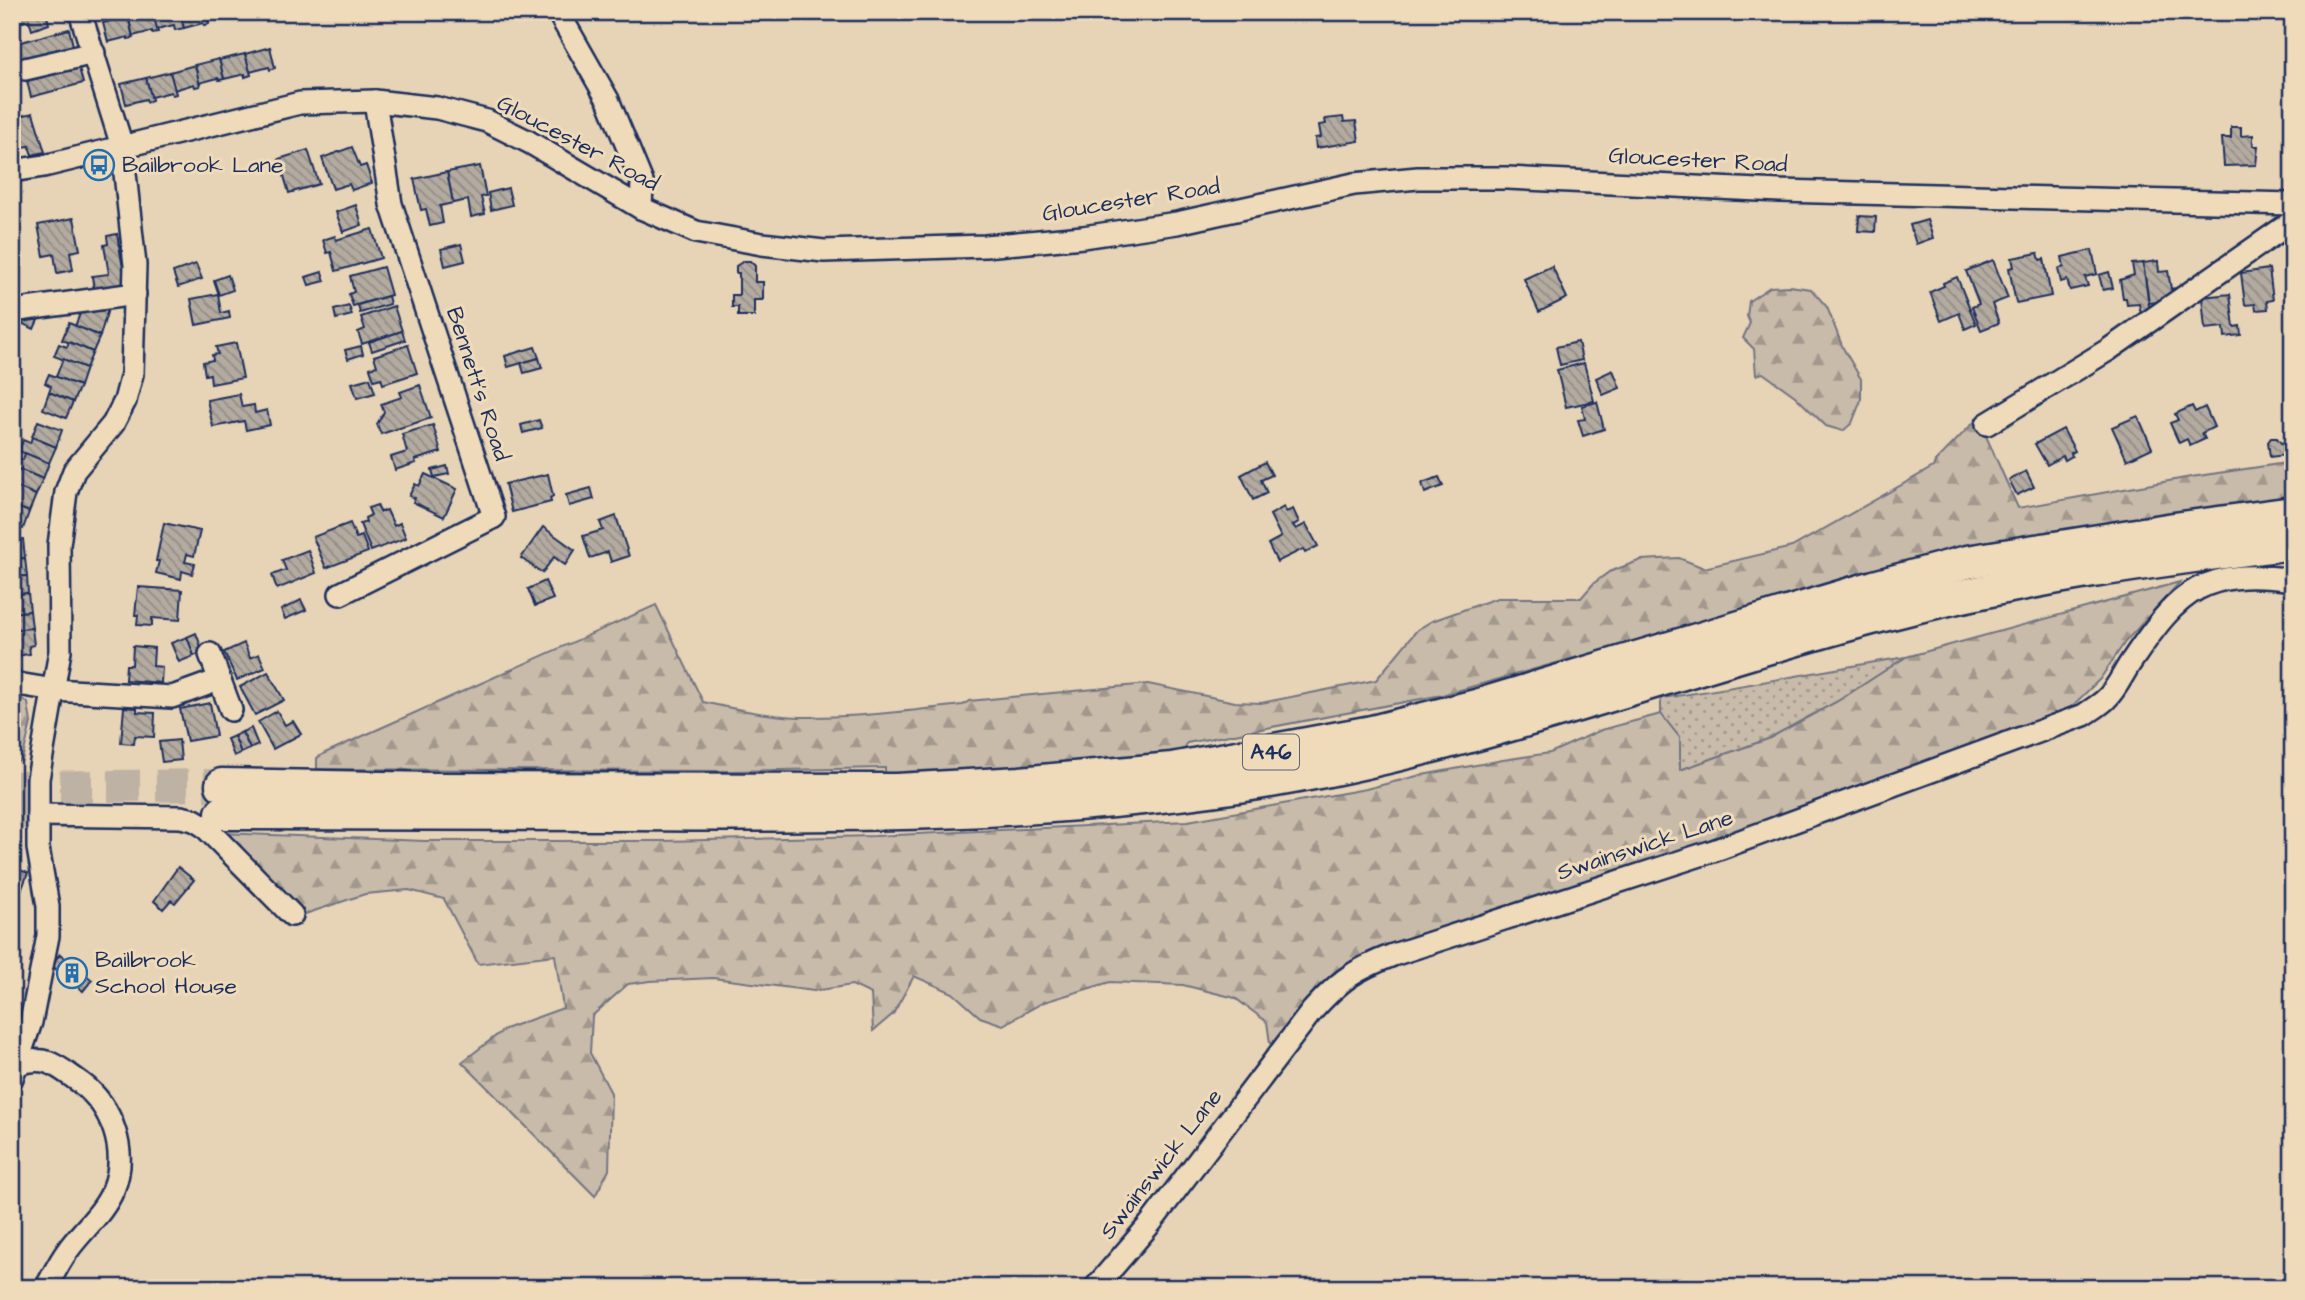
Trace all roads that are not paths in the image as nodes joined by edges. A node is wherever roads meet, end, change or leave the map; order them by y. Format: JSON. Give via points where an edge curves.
{"nodes":[{"id":1,"x":80,"y":12,"type":"edge"},
{"id":2,"x":558,"y":12,"type":"edge"},
{"id":3,"x":94,"y":53,"type":"junction"},
{"id":4,"x":25,"y":69,"type":"dead end"},
{"id":5,"x":375,"y":101,"type":"junction"},
{"id":6,"x":122,"y":146,"type":"junction"},
{"id":7,"x":12,"y":171,"type":"edge"},
{"id":8,"x":2290,"y":203,"type":"edge"},
{"id":9,"x":641,"y":208,"type":"junction"},
{"id":10,"x":135,"y":294,"type":"junction"},
{"id":11,"x":12,"y":310,"type":"edge"},
{"id":12,"x":1987,"y":424,"type":"dead end"},
{"id":13,"x":2293,"y":513,"type":"edge"},
{"id":14,"x":2293,"y":543,"type":"edge"},
{"id":15,"x":2293,"y":580,"type":"edge"},
{"id":16,"x":340,"y":594,"type":"dead end"},
{"id":17,"x":210,"y":654,"type":"dead end"},
{"id":18,"x":219,"y":680,"type":"junction"},
{"id":19,"x":12,"y":683,"type":"edge"},
{"id":20,"x":54,"y":690,"type":"junction"},
{"id":21,"x":231,"y":710,"type":"dead end"},
{"id":22,"x":38,"y":815,"type":"junction"},
{"id":23,"x":292,"y":915,"type":"dead end"},
{"id":24,"x":15,"y":1071,"type":"edge"},
{"id":25,"x":46,"y":1288,"type":"edge"},
{"id":26,"x":1095,"y":1288,"type":"edge"}],
"edges":[{"from":1,"to":3,"type":"street"},
{"from":2,"to":9,"type":"street","via":[[608,100],[642,182]]},
{"from":3,"to":4,"type":"street"},
{"from":3,"to":6,"type":"street"},
{"from":5,"to":6,"type":"street","name":"Gloucester Road","via":[[300,103]]},
{"from":5,"to":9,"type":"street","name":"Gloucester Road","via":[[437,108],[487,121]]},
{"from":5,"to":16,"type":"street","name":"Bennett's Road","via":[[391,204],[494,517]]},
{"from":6,"to":7,"type":"street","name":"Gloucester Road"},
{"from":6,"to":10,"type":"street"},
{"from":8,"to":9,"type":"street","name":"Gloucester Road","via":[[1418,178],[1354,184],[1177,223],[1083,237],[985,246],[824,251],[696,232]]},
{"from":8,"to":12,"type":"street","via":[[2108,350]]},
{"from":10,"to":11,"type":"street"},
{"from":10,"to":20,"type":"street","via":[[132,374],[125,401],[113,424],[74,471],[66,492],[59,545],[60,651]]},
{"from":13,"to":14,"type":"highway","number":"A46","via":[[1967,562],[1476,706],[1372,733],[1172,769],[897,790],[435,789],[222,799],[837,816],[1068,806],[1172,796],[1378,760],[1888,613],[2060,576]]},
{"from":15,"to":26,"type":"street","name":"Swainswick Lane","via":[[2248,577],[2212,581],[2189,592],[2165,613],[2107,699],[2084,715],[1713,851],[1362,967],[1338,983],[1312,1010],[1150,1224]]},
{"from":17,"to":18,"type":"street"},
{"from":18,"to":20,"type":"street","via":[[172,697]]},
{"from":18,"to":21,"type":"street"},
{"from":19,"to":20,"type":"street"},
{"from":20,"to":22,"type":"street","via":[[38,779]]},
{"from":22,"to":23,"type":"street","via":[[194,820]]},
{"from":22,"to":24,"type":"street","via":[[48,936]]},
{"from":24,"to":25,"type":"street","via":[[33,1059],[64,1070],[103,1103],[115,1129],[119,1159],[114,1188]]}]}
